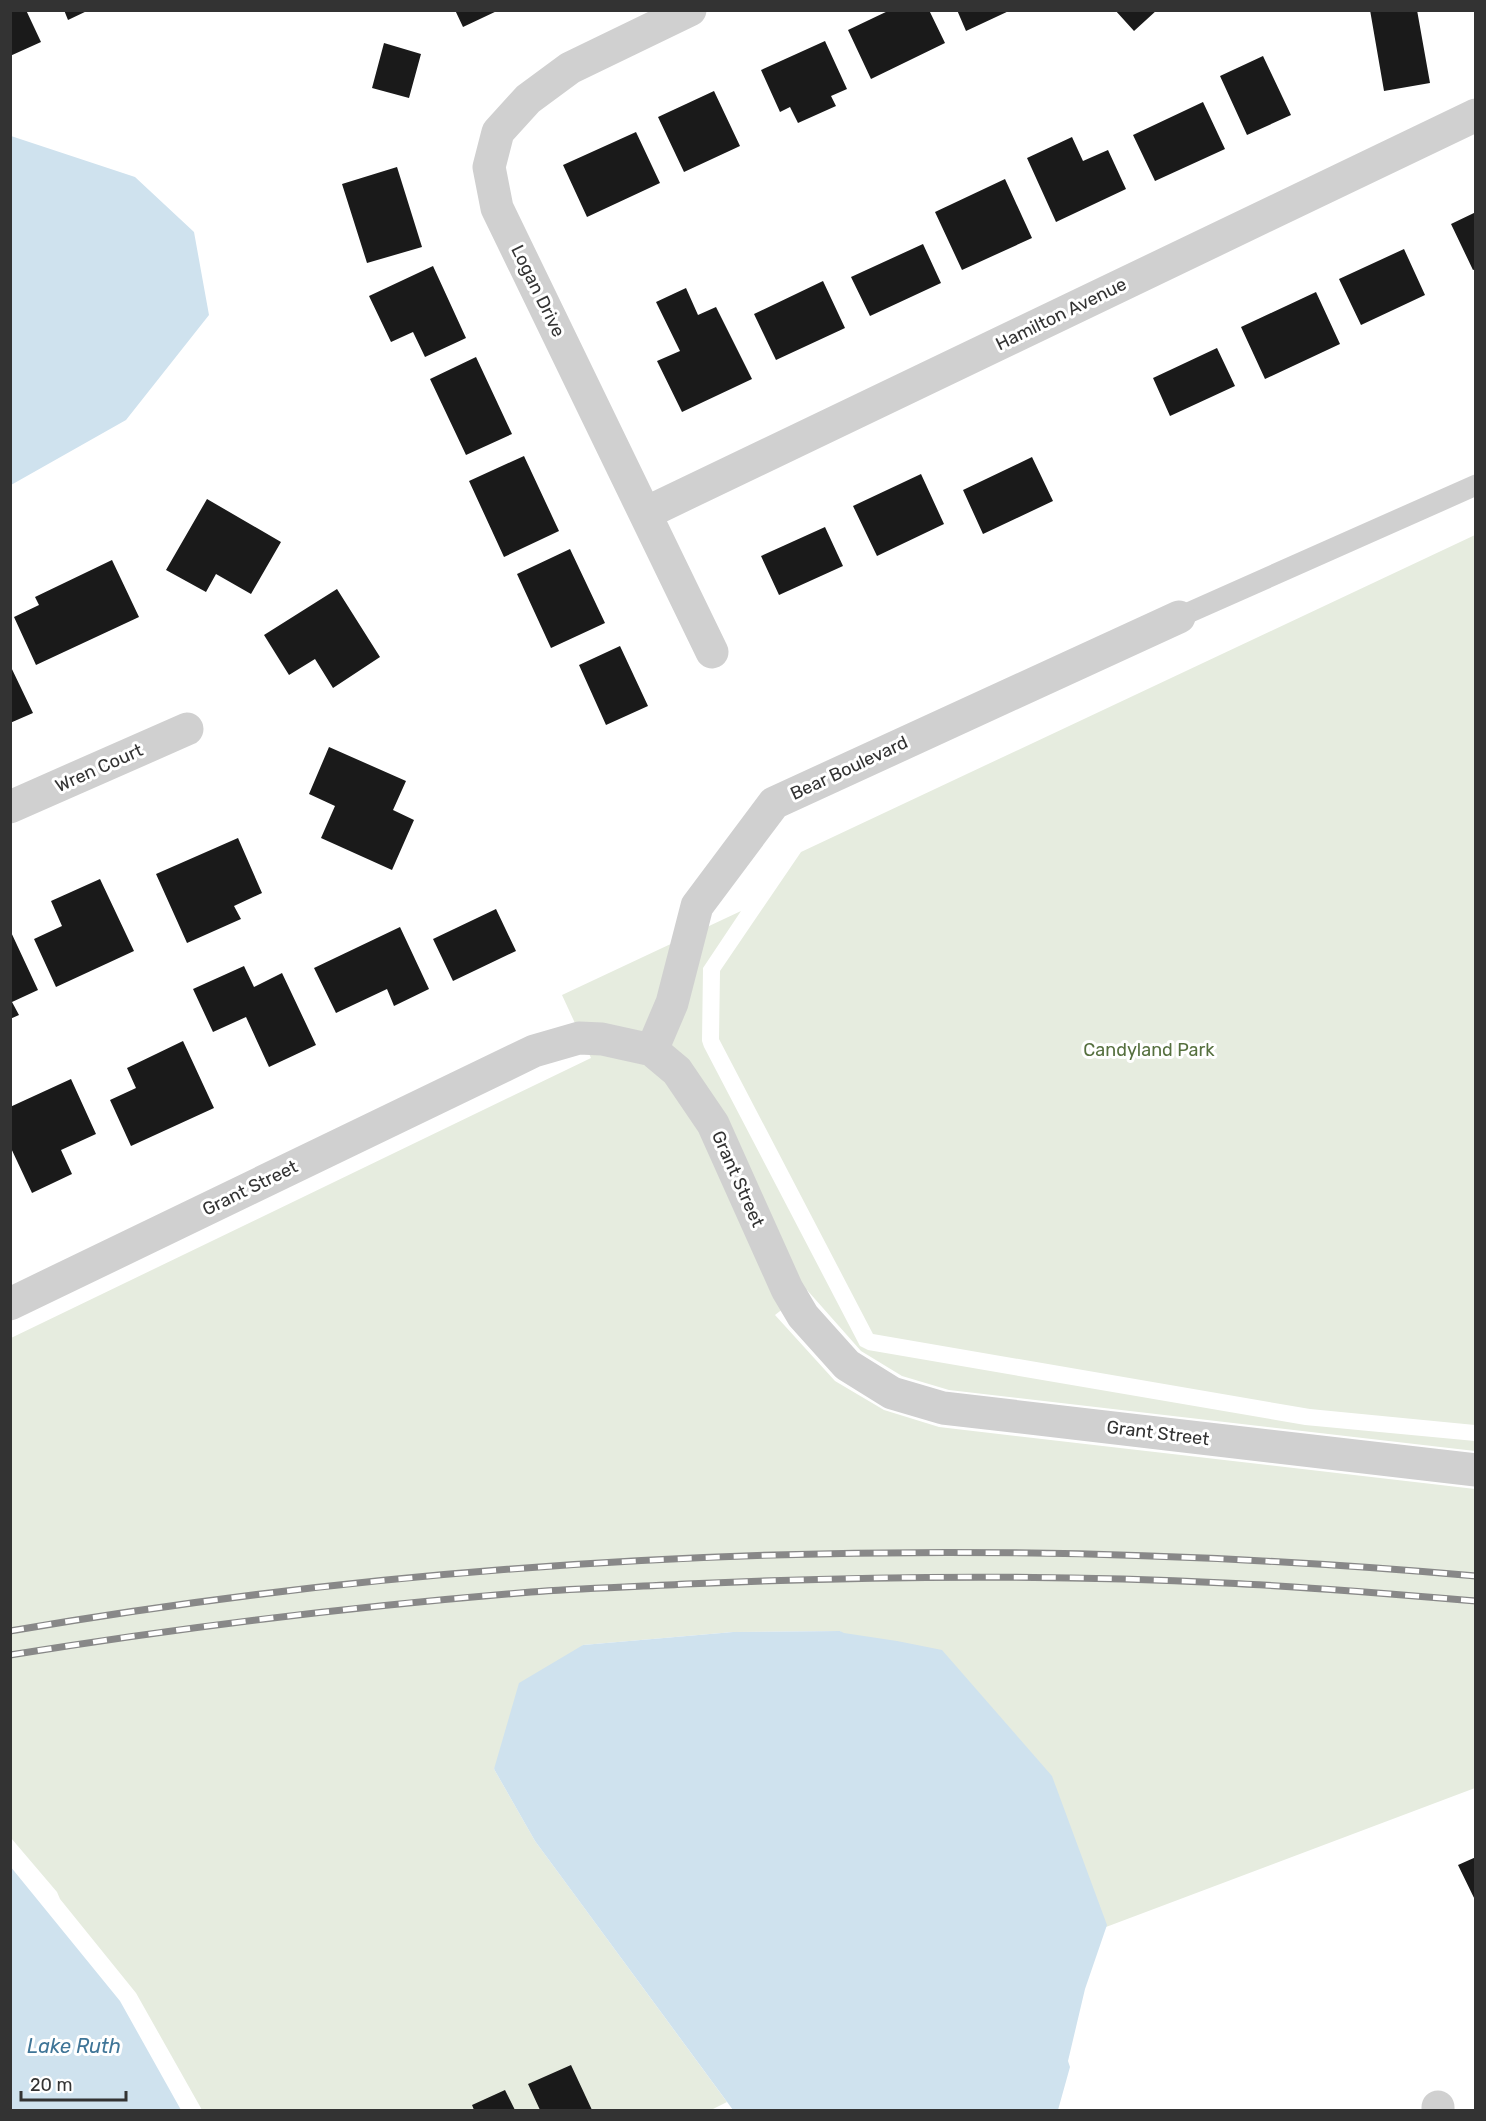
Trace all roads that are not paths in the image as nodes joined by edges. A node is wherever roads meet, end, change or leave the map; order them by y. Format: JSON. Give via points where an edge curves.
{"nodes":[{"id":1,"x":690,"y":10,"type":"edge"},
{"id":2,"x":1476,"y":115,"type":"edge"},
{"id":3,"x":1476,"y":485,"type":"edge"},
{"id":4,"x":646,"y":513,"type":"junction"},
{"id":5,"x":1179,"y":617,"type":"joint"},
{"id":6,"x":712,"y":652,"type":"dead end"},
{"id":7,"x":187,"y":729,"type":"dead end"},
{"id":8,"x":10,"y":807,"type":"edge"},
{"id":9,"x":652,"y":1050,"type":"junction"},
{"id":10,"x":10,"y":1304,"type":"edge"},
{"id":11,"x":1476,"y":1470,"type":"edge"}],
"edges":[{"from":1,"to":4,"type":"street","name":"Logan Drive","via":[[570,68],[528,99],[498,132],[489,167],[497,208]]},
{"from":2,"to":4,"type":"street","name":"Hamilton Avenue"},
{"from":3,"to":5,"type":"lane"},
{"from":4,"to":6,"type":"street","name":"Logan Drive"},
{"from":5,"to":9,"type":"street","name":"Bear Boulevard","via":[[774,803],[697,906],[672,1003]]},
{"from":7,"to":8,"type":"street","name":"Wren Court"},
{"from":9,"to":10,"type":"street","name":"Grant Street","via":[[579,1038],[534,1051]]},
{"from":9,"to":11,"type":"street","name":"Grant Street","via":[[678,1071],[713,1124],[787,1289],[803,1316],[847,1365],[892,1393],[943,1408]]}]}
